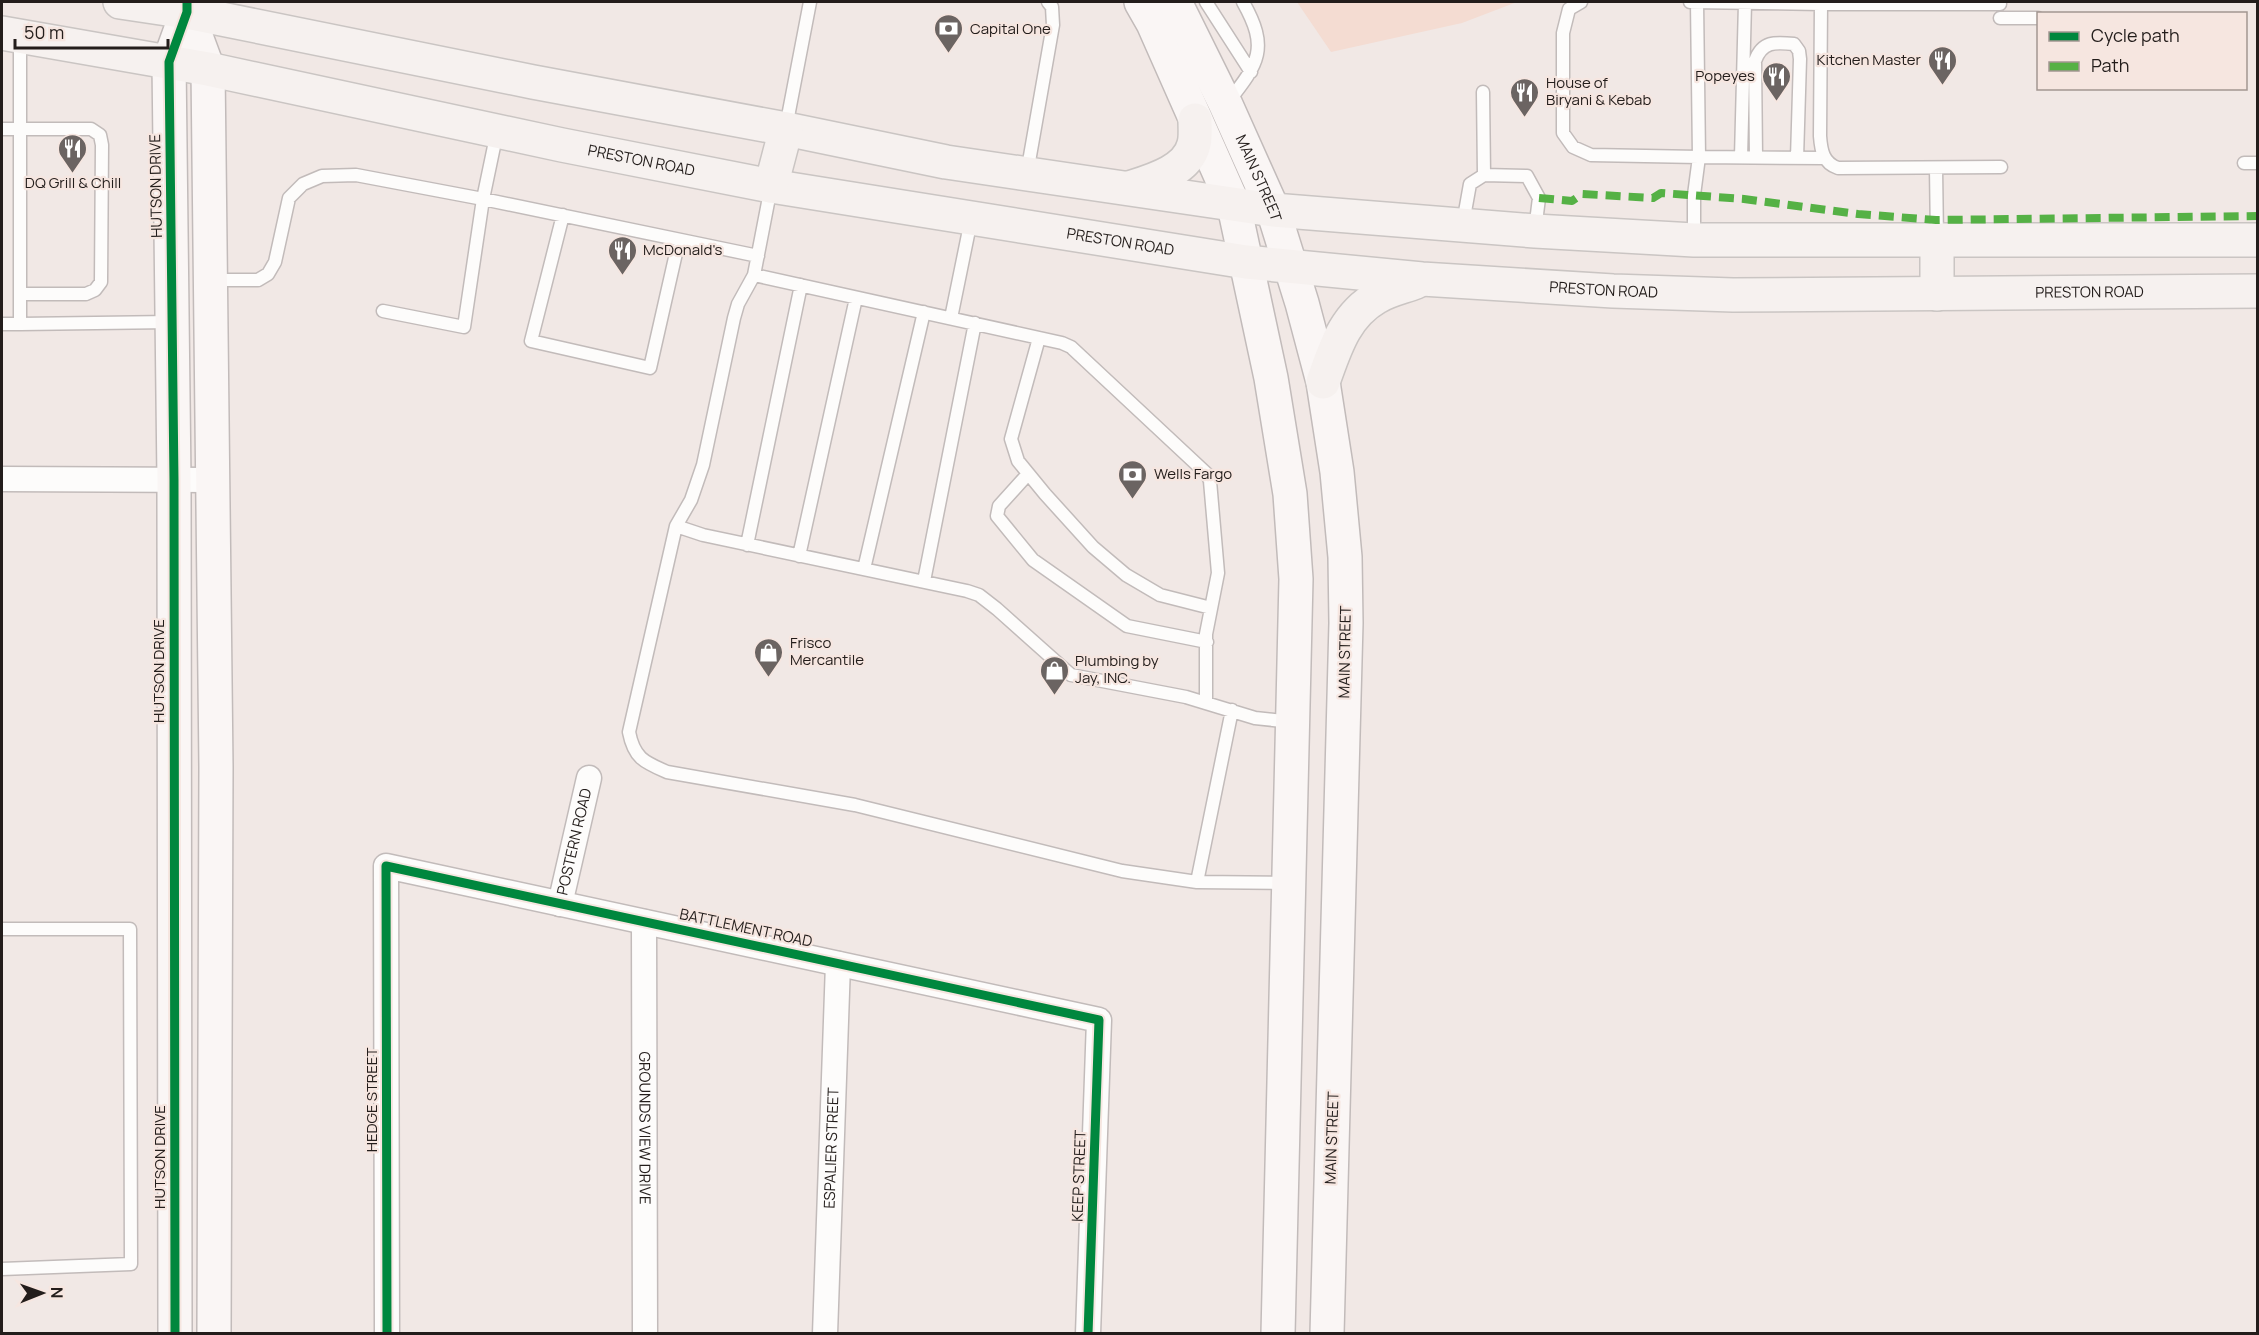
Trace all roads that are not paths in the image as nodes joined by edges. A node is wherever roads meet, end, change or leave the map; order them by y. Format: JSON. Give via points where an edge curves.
{"nodes":[{"id":1,"x":120,"y":2,"type":"edge"},
{"id":2,"x":810,"y":2,"type":"edge"},
{"id":3,"x":1048,"y":2,"type":"edge"},
{"id":4,"x":1141,"y":2,"type":"edge"},
{"id":5,"x":1175,"y":2,"type":"edge"},
{"id":6,"x":1206,"y":2,"type":"edge"},
{"id":7,"x":1243,"y":2,"type":"edge"},
{"id":8,"x":1581,"y":2,"type":"edge"},
{"id":9,"x":1689,"y":2,"type":"edge"},
{"id":10,"x":1696,"y":2,"type":"edge"},
{"id":11,"x":1745,"y":3,"type":"edge"},
{"id":12,"x":1821,"y":4,"type":"junction"},
{"id":13,"x":2000,"y":4,"type":"dead end"},
{"id":14,"x":187,"y":7,"type":"edge"},
{"id":15,"x":2000,"y":18,"type":"dead end"},
{"id":16,"x":2037,"y":18,"type":"edge"},
{"id":17,"x":11,"y":35,"type":"edge"},
{"id":18,"x":169,"y":62,"type":"junction"},
{"id":19,"x":208,"y":69,"type":"junction"},
{"id":20,"x":1251,"y":72,"type":"junction"},
{"id":21,"x":1483,"y":92,"type":"dead end"},
{"id":22,"x":1226,"y":105,"type":"junction"},
{"id":23,"x":1196,"y":120,"type":"junction"},
{"id":24,"x":2,"y":129,"type":"edge"},
{"id":25,"x":786,"y":129,"type":"junction"},
{"id":26,"x":19,"y":130,"type":"junction"},
{"id":27,"x":498,"y":131,"type":"junction"},
{"id":28,"x":1699,"y":157,"type":"junction"},
{"id":29,"x":1742,"y":157,"type":"junction"},
{"id":30,"x":1756,"y":157,"type":"junction"},
{"id":31,"x":1797,"y":158,"type":"junction"},
{"id":32,"x":1825,"y":158,"type":"junction"},
{"id":33,"x":2244,"y":163,"type":"dead end"},
{"id":34,"x":2258,"y":163,"type":"edge"},
{"id":35,"x":2001,"y":167,"type":"dead end"},
{"id":36,"x":1936,"y":168,"type":"junction"},
{"id":37,"x":1026,"y":174,"type":"junction"},
{"id":38,"x":1484,"y":175,"type":"junction"},
{"id":39,"x":771,"y":186,"type":"junction"},
{"id":40,"x":1124,"y":189,"type":"junction"},
{"id":41,"x":483,"y":199,"type":"junction"},
{"id":42,"x":1234,"y":206,"type":"junction"},
{"id":43,"x":1273,"y":210,"type":"junction"},
{"id":44,"x":562,"y":215,"type":"junction"},
{"id":45,"x":971,"y":219,"type":"junction"},
{"id":46,"x":1462,"y":226,"type":"junction"},
{"id":47,"x":1535,"y":231,"type":"junction"},
{"id":48,"x":679,"y":240,"type":"junction"},
{"id":49,"x":1694,"y":240,"type":"junction"},
{"id":50,"x":2258,"y":240,"type":"edge"},
{"id":51,"x":1937,"y":241,"type":"junction"},
{"id":52,"x":758,"y":256,"type":"junction"},
{"id":53,"x":1246,"y":262,"type":"junction"},
{"id":54,"x":1292,"y":266,"type":"junction"},
{"id":55,"x":754,"y":275,"type":"junction"},
{"id":56,"x":1422,"y":279,"type":"junction"},
{"id":57,"x":210,"y":280,"type":"junction"},
{"id":58,"x":801,"y":285,"type":"junction"},
{"id":59,"x":2258,"y":291,"type":"edge"},
{"id":60,"x":20,"y":294,"type":"junction"},
{"id":61,"x":1937,"y":294,"type":"junction"},
{"id":62,"x":856,"y":298,"type":"junction"},
{"id":63,"x":383,"y":311,"type":"dead end"},
{"id":64,"x":924,"y":312,"type":"junction"},
{"id":65,"x":951,"y":318,"type":"junction"},
{"id":66,"x":172,"y":322,"type":"junction"},
{"id":67,"x":975,"y":323,"type":"junction"},
{"id":68,"x":2,"y":324,"type":"edge"},
{"id":69,"x":20,"y":324,"type":"junction"},
{"id":70,"x":1039,"y":338,"type":"junction"},
{"id":71,"x":1323,"y":382,"type":"junction"},
{"id":72,"x":1028,"y":474,"type":"junction"},
{"id":73,"x":2,"y":479,"type":"edge"},
{"id":74,"x":174,"y":480,"type":"junction"},
{"id":75,"x":212,"y":480,"type":"junction"},
{"id":76,"x":675,"y":526,"type":"junction"},
{"id":77,"x":747,"y":545,"type":"junction"},
{"id":78,"x":799,"y":556,"type":"junction"},
{"id":79,"x":864,"y":569,"type":"junction"},
{"id":80,"x":924,"y":581,"type":"junction"},
{"id":81,"x":1211,"y":608,"type":"junction"},
{"id":82,"x":1207,"y":642,"type":"junction"},
{"id":83,"x":1206,"y":702,"type":"junction"},
{"id":84,"x":1232,"y":710,"type":"junction"},
{"id":85,"x":1293,"y":722,"type":"junction"},
{"id":86,"x":216,"y":768,"type":"junction"},
{"id":87,"x":174,"y":771,"type":"junction"},
{"id":88,"x":589,"y":778,"type":"dead end"},
{"id":89,"x":386,"y":866,"type":"joint"},
{"id":90,"x":1197,"y":882,"type":"junction"},
{"id":91,"x":1289,"y":883,"type":"junction"},
{"id":92,"x":1338,"y":886,"type":"junction"},
{"id":93,"x":560,"y":904,"type":"junction"},
{"id":94,"x":644,"y":922,"type":"junction"},
{"id":95,"x":2,"y":929,"type":"edge"},
{"id":96,"x":838,"y":964,"type":"junction"},
{"id":97,"x":1100,"y":1020,"type":"joint"},
{"id":98,"x":2,"y":1269,"type":"edge"},
{"id":99,"x":176,"y":1334,"type":"edge"},
{"id":100,"x":214,"y":1334,"type":"edge"},
{"id":101,"x":387,"y":1334,"type":"edge"},
{"id":102,"x":645,"y":1334,"type":"edge"},
{"id":103,"x":825,"y":1334,"type":"edge"},
{"id":104,"x":1088,"y":1334,"type":"edge"},
{"id":105,"x":1278,"y":1334,"type":"edge"},
{"id":106,"x":1327,"y":1334,"type":"edge"}],
"edges":[{"from":1,"to":14,"type":"main road"},
{"from":2,"to":25,"type":"lane"},
{"from":3,"to":37,"type":"lane","via":[[1053,26]]},
{"from":4,"to":23,"type":"main road"},
{"from":5,"to":22,"type":"main road","name":"MAIN STREET"},
{"from":6,"to":20,"type":"lane"},
{"from":7,"to":20,"type":"lane","via":[[1258,42]]},
{"from":8,"to":28,"type":"lane","via":[[1569,9],[1563,33],[1563,133],[1573,147],[1591,155]]},
{"from":9,"to":10,"type":"lane"},
{"from":10,"to":11,"type":"lane"},
{"from":10,"to":28,"type":"lane"},
{"from":11,"to":12,"type":"lane"},
{"from":11,"to":29,"type":"lane"},
{"from":12,"to":13,"type":"lane"},
{"from":12,"to":32,"type":"lane","via":[[1820,136]]},
{"from":14,"to":18,"type":"main road","name":"HUTSON DRIVE"},
{"from":14,"to":19,"type":"main road"},
{"from":14,"to":25,"type":"main road","via":[[533,82]]},
{"from":15,"to":16,"type":"lane"},
{"from":17,"to":18,"type":"main road","name":"PRESTON ROAD"},
{"from":17,"to":26,"type":"lane"},
{"from":18,"to":19,"type":"main road","name":"PRESTON ROAD"},
{"from":18,"to":66,"type":"main road","name":"HUTSON DRIVE"},
{"from":19,"to":27,"type":"main road","name":"PRESTON ROAD"},
{"from":19,"to":57,"type":"main road"},
{"from":20,"to":22,"type":"lane"},
{"from":21,"to":38,"type":"lane"},
{"from":22,"to":43,"type":"main road","name":"MAIN STREET"},
{"from":23,"to":40,"type":"main road","via":[[1194,146],[1170,174]]},
{"from":23,"to":42,"type":"main road"},
{"from":24,"to":26,"type":"lane"},
{"from":25,"to":37,"type":"main road"},
{"from":25,"to":39,"type":"main road"},
{"from":26,"to":60,"type":"lane"},
{"from":26,"to":60,"type":"lane","via":[[91,129],[100,135],[102,145],[101,282],[86,294]]},
{"from":27,"to":39,"type":"main road","name":"PRESTON ROAD"},
{"from":27,"to":41,"type":"lane"},
{"from":28,"to":29,"type":"lane"},
{"from":28,"to":49,"type":"lane"},
{"from":29,"to":30,"type":"lane"},
{"from":30,"to":31,"type":"lane"},
{"from":30,"to":31,"type":"lane","via":[[1755,61],[1768,43],[1788,43],[1794,44],[1800,59]]},
{"from":31,"to":32,"type":"lane"},
{"from":32,"to":36,"type":"lane","via":[[1838,168]]},
{"from":33,"to":34,"type":"lane"},
{"from":35,"to":36,"type":"lane"},
{"from":36,"to":51,"type":"lane"},
{"from":37,"to":40,"type":"main road"},
{"from":38,"to":46,"type":"lane","via":[[1470,184]]},
{"from":38,"to":47,"type":"lane","via":[[1527,176],[1539,198]]},
{"from":39,"to":45,"type":"main road","name":"PRESTON ROAD"},
{"from":39,"to":52,"type":"lane"},
{"from":40,"to":42,"type":"main road"},
{"from":41,"to":44,"type":"lane"},
{"from":41,"to":57,"type":"lane","via":[[356,175],[322,176],[303,184],[289,198],[275,262],[268,274],[258,280]]},
{"from":41,"to":63,"type":"lane","via":[[464,327]]},
{"from":42,"to":43,"type":"main road"},
{"from":42,"to":53,"type":"main road"},
{"from":43,"to":46,"type":"main road"},
{"from":43,"to":54,"type":"main road","name":"MAIN STREET"},
{"from":44,"to":48,"type":"lane"},
{"from":44,"to":48,"type":"lane","via":[[531,341],[650,368]]},
{"from":45,"to":53,"type":"main road","name":"PRESTON ROAD"},
{"from":45,"to":65,"type":"lane"},
{"from":46,"to":47,"type":"main road"},
{"from":47,"to":49,"type":"main road"},
{"from":48,"to":52,"type":"lane"},
{"from":49,"to":51,"type":"main road"},
{"from":50,"to":51,"type":"main road"},
{"from":51,"to":61,"type":"main road"},
{"from":52,"to":55,"type":"lane"},
{"from":53,"to":54,"type":"main road","name":"PRESTON ROAD"},
{"from":53,"to":85,"type":"main road","via":[[1290,494],[1296,579]]},
{"from":54,"to":56,"type":"main road","name":"PRESTON ROAD"},
{"from":54,"to":71,"type":"main road","name":"MAIN STREET"},
{"from":55,"to":58,"type":"lane"},
{"from":55,"to":76,"type":"lane","via":[[734,318],[698,483]]},
{"from":56,"to":61,"type":"main road","name":"PRESTON ROAD","via":[[1722,295]]},
{"from":56,"to":71,"type":"main road","via":[[1378,296],[1357,312],[1339,338]]},
{"from":57,"to":75,"type":"main road"},
{"from":58,"to":62,"type":"lane"},
{"from":58,"to":77,"type":"lane"},
{"from":59,"to":61,"type":"main road","name":"PRESTON ROAD"},
{"from":60,"to":69,"type":"lane"},
{"from":62,"to":64,"type":"lane"},
{"from":62,"to":78,"type":"lane"},
{"from":64,"to":65,"type":"lane"},
{"from":64,"to":79,"type":"lane"},
{"from":65,"to":67,"type":"lane"},
{"from":66,"to":69,"type":"lane"},
{"from":66,"to":74,"type":"main road","name":"HUTSON DRIVE"},
{"from":67,"to":70,"type":"lane"},
{"from":67,"to":80,"type":"lane"},
{"from":68,"to":69,"type":"lane"},
{"from":70,"to":72,"type":"lane","via":[[1011,440]]},
{"from":70,"to":81,"type":"lane","via":[[1071,347],[1207,474],[1218,564]]},
{"from":71,"to":92,"type":"main road","name":"MAIN STREET","via":[[1345,557]]},
{"from":72,"to":81,"type":"lane","via":[[1093,547],[1126,575],[1160,595]]},
{"from":72,"to":82,"type":"lane","via":[[999,506],[997,516],[1033,560],[1127,626]]},
{"from":73,"to":74,"type":"street"},
{"from":74,"to":75,"type":"street"},
{"from":74,"to":87,"type":"main road","name":"HUTSON DRIVE"},
{"from":75,"to":86,"type":"main road"},
{"from":76,"to":77,"type":"lane"},
{"from":76,"to":90,"type":"lane","via":[[629,732],[632,750],[646,763],[667,772],[855,805],[1122,871]]},
{"from":77,"to":78,"type":"lane"},
{"from":78,"to":79,"type":"lane"},
{"from":79,"to":80,"type":"lane"},
{"from":80,"to":83,"type":"lane","via":[[979,595],[1071,675]]},
{"from":81,"to":82,"type":"lane"},
{"from":82,"to":83,"type":"lane"},
{"from":83,"to":84,"type":"lane"},
{"from":84,"to":85,"type":"lane","via":[[1255,718]]},
{"from":84,"to":90,"type":"lane"},
{"from":85,"to":91,"type":"main road"},
{"from":86,"to":87,"type":"main road"},
{"from":86,"to":100,"type":"main road"},
{"from":87,"to":99,"type":"main road","name":"HUTSON DRIVE"},
{"from":88,"to":93,"type":"street","name":"POSTERN ROAD"},
{"from":89,"to":93,"type":"street","name":"BATTLEMENT ROAD"},
{"from":89,"to":101,"type":"street","name":"HEDGE STREET"},
{"from":90,"to":91,"type":"lane"},
{"from":91,"to":92,"type":"main road"},
{"from":91,"to":105,"type":"main road"},
{"from":92,"to":106,"type":"main road","name":"MAIN STREET"},
{"from":93,"to":94,"type":"street","name":"BATTLEMENT ROAD"},
{"from":94,"to":96,"type":"street","name":"BATTLEMENT ROAD"},
{"from":94,"to":102,"type":"street","name":"GROUNDS VIEW DRIVE"},
{"from":95,"to":98,"type":"lane","via":[[130,929],[131,1240],[131,1264]]},
{"from":96,"to":97,"type":"street","name":"BATTLEMENT ROAD"},
{"from":96,"to":103,"type":"street","name":"ESPALIER STREET"},
{"from":97,"to":104,"type":"street","name":"KEEP STREET"}]}
